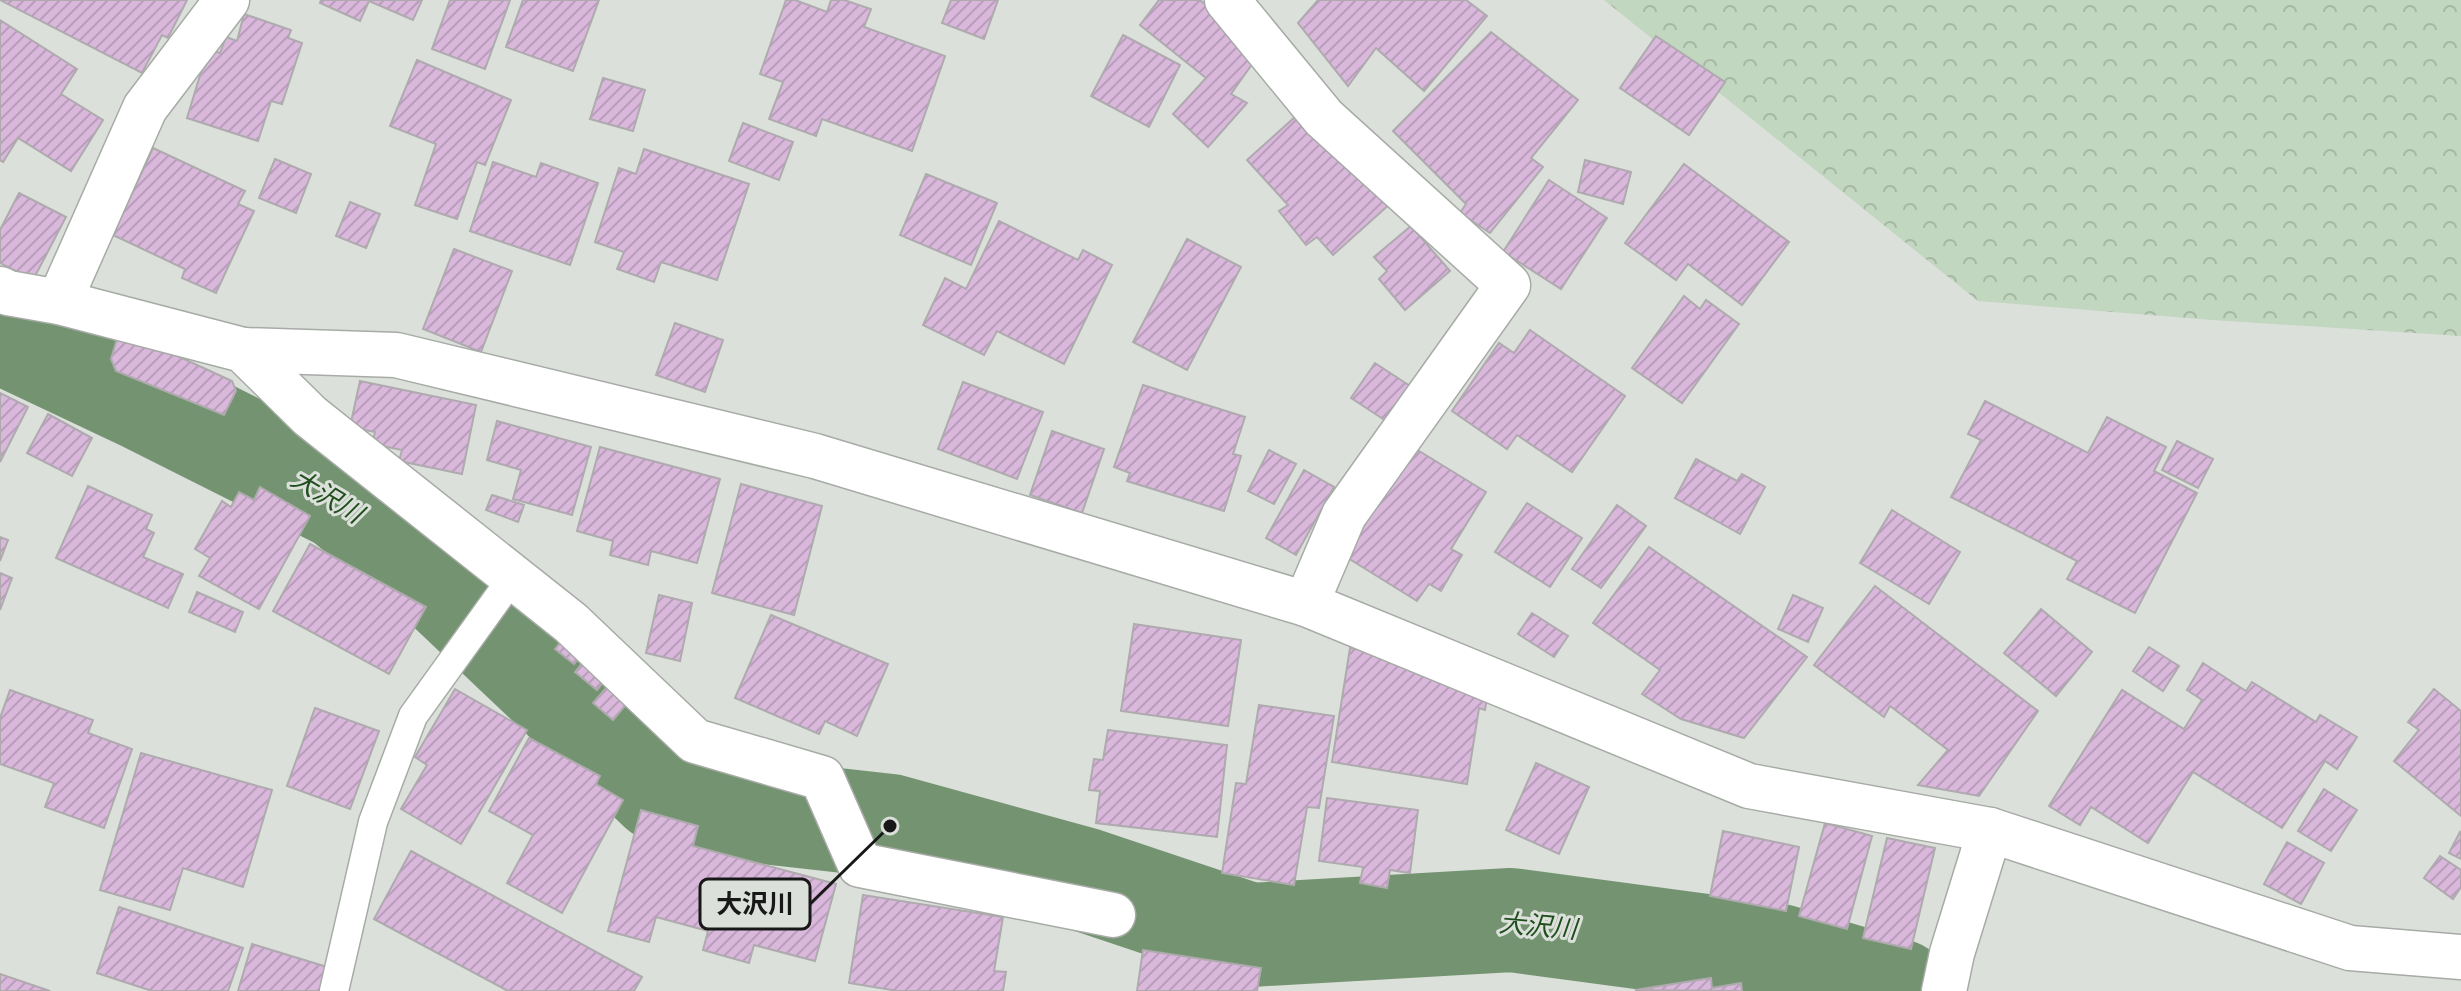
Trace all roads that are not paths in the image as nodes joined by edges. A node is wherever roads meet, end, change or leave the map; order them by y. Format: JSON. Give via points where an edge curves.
{"nodes":[{"id":1,"x":227,"y":0,"type":"edge"},
{"id":2,"x":1227,"y":0,"type":"edge"},
{"id":3,"x":0,"y":289,"type":"edge"},
{"id":4,"x":59,"y":302,"type":"junction"},
{"id":5,"x":243,"y":350,"type":"junction"},
{"id":6,"x":513,"y":577,"type":"junction"},
{"id":7,"x":1306,"y":604,"type":"junction"},
{"id":8,"x":1990,"y":830,"type":"junction"},
{"id":9,"x":1113,"y":915,"type":"dead end"},
{"id":10,"x":2461,"y":957,"type":"edge"},
{"id":11,"x":1948,"y":972,"type":"edge"},
{"id":12,"x":334,"y":991,"type":"edge"}],
"edges":[{"from":1,"to":4,"type":"street","via":[[145,108]]},
{"from":2,"to":7,"type":"street","via":[[1324,118],[1508,285],[1344,515]]},
{"from":3,"to":4,"type":"street"},
{"from":4,"to":5,"type":"street"},
{"from":5,"to":6,"type":"street","via":[[310,416]]},
{"from":5,"to":7,"type":"street","via":[[396,355],[815,456]]},
{"from":6,"to":9,"type":"street","via":[[571,623],[695,741],[822,778],[860,865]]},
{"from":6,"to":12,"type":"lane","via":[[413,716],[373,822]]},
{"from":7,"to":8,"type":"street","via":[[1749,786]]},
{"from":8,"to":10,"type":"street","via":[[2350,948]]},
{"from":8,"to":11,"type":"street"}]}
